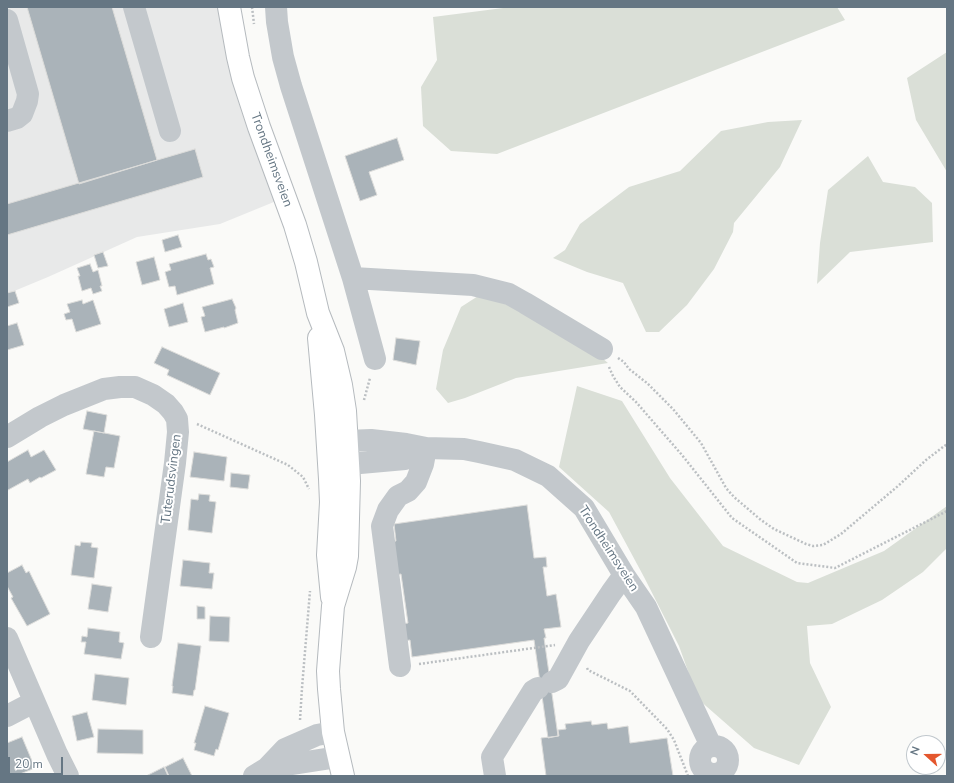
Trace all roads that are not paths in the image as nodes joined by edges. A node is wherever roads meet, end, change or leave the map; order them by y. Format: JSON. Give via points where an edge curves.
{"nodes":[{"id":1,"x":134,"y":7,"type":"edge"},
{"id":2,"x":229,"y":7,"type":"edge"},
{"id":3,"x":276,"y":7,"type":"edge"},
{"id":4,"x":7,"y":20,"type":"edge"},
{"id":5,"x":7,"y":121,"type":"edge"},
{"id":6,"x":170,"y":130,"type":"dead end"},
{"id":7,"x":353,"y":278,"type":"junction"},
{"id":8,"x":318,"y":313,"type":"junction"},
{"id":9,"x":603,"y":351,"type":"road end"},
{"id":10,"x":375,"y":359,"type":"dead end"},
{"id":11,"x":7,"y":437,"type":"edge"},
{"id":12,"x":347,"y":441,"type":"junction"},
{"id":13,"x":426,"y":448,"type":"junction"},
{"id":14,"x":329,"y":454,"type":"junction"},
{"id":15,"x":349,"y":464,"type":"junction"},
{"id":16,"x":624,"y":575,"type":"junction"},
{"id":17,"x":333,"y":606,"type":"junction"},
{"id":18,"x":151,"y":637,"type":"dead end"},
{"id":19,"x":7,"y":638,"type":"edge"},
{"id":20,"x":400,"y":666,"type":"road end"},
{"id":21,"x":34,"y":702,"type":"junction"},
{"id":22,"x":7,"y":716,"type":"edge"},
{"id":23,"x":333,"y":732,"type":"junction"},
{"id":24,"x":340,"y":766,"type":"edge"},
{"id":25,"x":260,"y":772,"type":"edge"},
{"id":26,"x":710,"y":774,"type":"edge"},
{"id":27,"x":68,"y":776,"type":"edge"},
{"id":28,"x":495,"y":776,"type":"edge"}],
"edges":[{"from":1,"to":6,"type":"street"},
{"from":2,"to":8,"type":"main road","name":"Trondheimsveien","via":[[243,78],[306,262]]},
{"from":3,"to":7,"type":"street","via":[[283,57],[291,86]]},
{"from":4,"to":5,"type":"street","via":[[28,94],[22,114]]},
{"from":7,"to":9,"type":"street","via":[[473,286],[509,294]]},
{"from":7,"to":10,"type":"street"},
{"from":8,"to":12,"type":"main road","name":"Trondheimsveien","via":[[333,351],[341,385]]},
{"from":8,"to":14,"type":"main road","name":"Trondheimsveien","via":[[319,355]]},
{"from":11,"to":18,"type":"street","name":"Tuterudsvingen","via":[[64,405],[104,389],[120,387],[135,387],[153,395],[166,404],[177,419],[175,463]]},
{"from":12,"to":13,"type":"street","name":"Trondheimsveien","via":[[371,440]]},
{"from":12,"to":14,"type":"street"},
{"from":12,"to":15,"type":"main road","name":"Trondheimsveien"},
{"from":13,"to":15,"type":"street","name":"Trondheimsveien","via":[[405,459]]},
{"from":13,"to":16,"type":"street","name":"Trondheimsveien","via":[[464,449],[515,460],[548,476],[584,508]]},
{"from":13,"to":20,"type":"street","via":[[416,482],[408,491],[398,496],[388,510],[382,526]]},
{"from":14,"to":15,"type":"street","name":"Trondheimsveien","via":[[339,462]]},
{"from":14,"to":17,"type":"main road","name":"Trondheimsveien","via":[[331,502],[328,555]]},
{"from":15,"to":17,"type":"main road","name":"Trondheimsveien","via":[[347,556]]},
{"from":16,"to":26,"type":"street","name":"Trondheimsveien","via":[[646,607],[711,746],[701,753],[699,763]]},
{"from":16,"to":28,"type":"street","via":[[579,641],[558,679],[533,691],[492,757]]},
{"from":17,"to":23,"type":"main road","name":"Trondheimsveien","via":[[328,671]]},
{"from":19,"to":21,"type":"street"},
{"from":21,"to":22,"type":"street"},
{"from":21,"to":27,"type":"street"},
{"from":23,"to":24,"type":"main road","name":"Trondheimsveien"},
{"from":23,"to":25,"type":"street","via":[[317,735],[285,749]]},
{"from":24,"to":25,"type":"street"}]}
